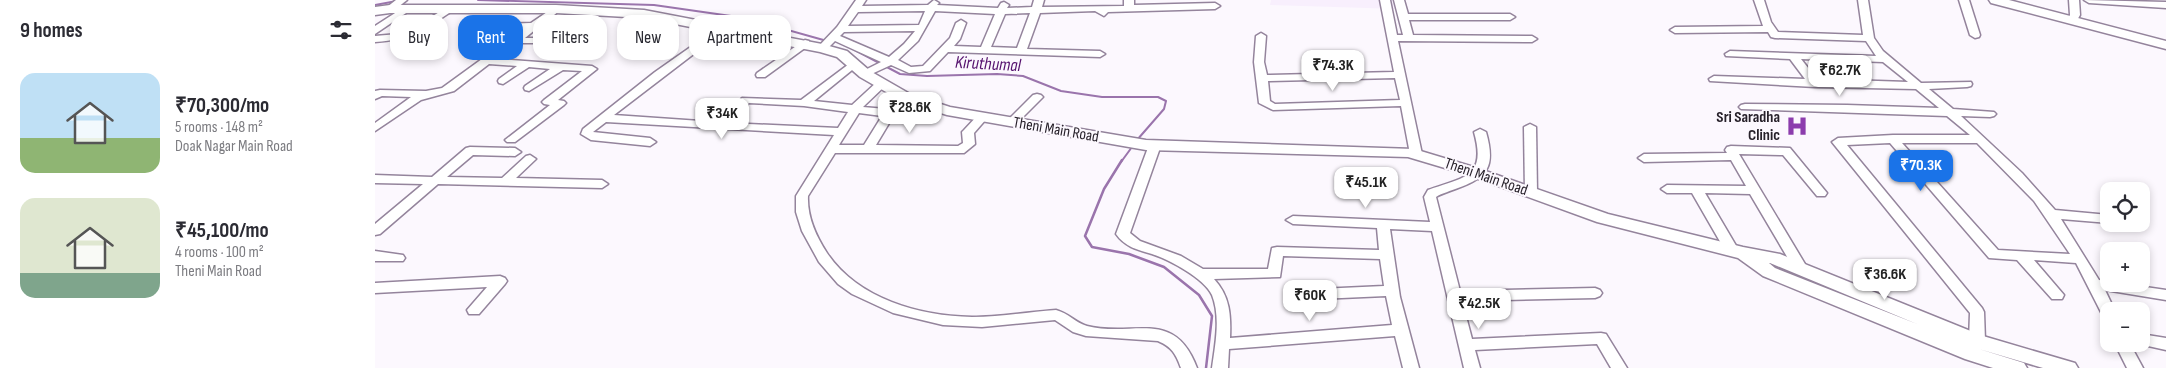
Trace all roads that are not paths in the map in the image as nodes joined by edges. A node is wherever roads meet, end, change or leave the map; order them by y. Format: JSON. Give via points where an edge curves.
{"nodes":[{"id":1,"x":861,"y":0,"type":"edge"},
{"id":2,"x":1385,"y":0,"type":"edge"},
{"id":3,"x":1399,"y":0,"type":"edge"},
{"id":4,"x":1759,"y":0,"type":"edge"},
{"id":5,"x":1863,"y":0,"type":"edge"},
{"id":6,"x":1964,"y":0,"type":"edge"},
{"id":7,"x":1995,"y":0,"type":"edge"},
{"id":8,"x":2012,"y":0,"type":"edge"},
{"id":9,"x":2074,"y":0,"type":"edge"},
{"id":10,"x":2089,"y":0,"type":"edge"},
{"id":11,"x":2131,"y":2,"type":"edge"},
{"id":12,"x":934,"y":4,"type":"edge"},
{"id":13,"x":1130,"y":4,"type":"edge"},
{"id":14,"x":1038,"y":5,"type":"edge"},
{"id":15,"x":2166,"y":5,"type":"edge"},
{"id":16,"x":1215,"y":6,"type":"dead end"},
{"id":17,"x":389,"y":8,"type":"edge"},
{"id":18,"x":1003,"y":8,"type":"junction"},
{"id":19,"x":449,"y":9,"type":"junction"},
{"id":20,"x":556,"y":9,"type":"junction"},
{"id":21,"x":854,"y":9,"type":"junction"},
{"id":22,"x":549,"y":15,"type":"edge"},
{"id":23,"x":1403,"y":17,"type":"junction"},
{"id":24,"x":1468,"y":17,"type":"junction"},
{"id":25,"x":1510,"y":17,"type":"dead end"},
{"id":26,"x":2074,"y":18,"type":"junction"},
{"id":27,"x":689,"y":22,"type":"edge"},
{"id":28,"x":961,"y":23,"type":"dead end"},
{"id":29,"x":921,"y":28,"type":"junction"},
{"id":30,"x":1771,"y":28,"type":"junction"},
{"id":31,"x":1675,"y":30,"type":"dead end"},
{"id":32,"x":1975,"y":35,"type":"dead end"},
{"id":33,"x":375,"y":36,"type":"edge"},
{"id":34,"x":1261,"y":36,"type":"dead end"},
{"id":35,"x":1393,"y":38,"type":"junction"},
{"id":36,"x":1409,"y":38,"type":"junction"},
{"id":37,"x":1475,"y":38,"type":"junction"},
{"id":38,"x":1869,"y":38,"type":"junction"},
{"id":39,"x":832,"y":39,"type":"junction"},
{"id":40,"x":1532,"y":39,"type":"dead end"},
{"id":41,"x":791,"y":40,"type":"edge"},
{"id":42,"x":2166,"y":40,"type":"edge"},
{"id":43,"x":805,"y":43,"type":"junction"},
{"id":44,"x":2166,"y":45,"type":"edge"},
{"id":45,"x":946,"y":49,"type":"junction"},
{"id":46,"x":984,"y":51,"type":"junction"},
{"id":47,"x":689,"y":52,"type":"edge"},
{"id":48,"x":1020,"y":52,"type":"junction"},
{"id":49,"x":1100,"y":54,"type":"dead end"},
{"id":50,"x":1730,"y":54,"type":"dead end"},
{"id":51,"x":1794,"y":57,"type":"junction"},
{"id":52,"x":1887,"y":60,"type":"junction"},
{"id":53,"x":487,"y":61,"type":"joint"},
{"id":54,"x":889,"y":62,"type":"junction"},
{"id":55,"x":527,"y":64,"type":"junction"},
{"id":56,"x":853,"y":64,"type":"junction"},
{"id":57,"x":560,"y":67,"type":"junction"},
{"id":58,"x":869,"y":72,"type":"junction"},
{"id":59,"x":761,"y":75,"type":"dead end"},
{"id":60,"x":1401,"y":75,"type":"junction"},
{"id":61,"x":1261,"y":78,"type":"junction"},
{"id":62,"x":1714,"y":79,"type":"dead end"},
{"id":63,"x":503,"y":80,"type":"dead end"},
{"id":64,"x":882,"y":83,"type":"junction"},
{"id":65,"x":1815,"y":84,"type":"junction"},
{"id":66,"x":1967,"y":84,"type":"dead end"},
{"id":67,"x":1917,"y":86,"type":"junction"},
{"id":68,"x":529,"y":88,"type":"dead end"},
{"id":69,"x":425,"y":94,"type":"junction"},
{"id":70,"x":375,"y":96,"type":"edge"},
{"id":71,"x":905,"y":97,"type":"junction"},
{"id":72,"x":1037,"y":97,"type":"dead end"},
{"id":73,"x":804,"y":103,"type":"junction"},
{"id":74,"x":1406,"y":104,"type":"junction"},
{"id":75,"x":1745,"y":107,"type":"dead end"},
{"id":76,"x":855,"y":109,"type":"junction"},
{"id":77,"x":889,"y":113,"type":"junction"},
{"id":78,"x":1950,"y":113,"type":"junction"},
{"id":79,"x":1990,"y":114,"type":"dead end"},
{"id":80,"x":982,"y":117,"type":"junction"},
{"id":81,"x":604,"y":118,"type":"junction"},
{"id":82,"x":1012,"y":122,"type":"junction"},
{"id":83,"x":718,"y":126,"type":"junction"},
{"id":84,"x":1531,"y":127,"type":"dead end"},
{"id":85,"x":375,"y":128,"type":"edge"},
{"id":86,"x":842,"y":132,"type":"junction"},
{"id":87,"x":1480,"y":132,"type":"dead end"},
{"id":88,"x":1893,"y":140,"type":"junction"},
{"id":89,"x":1979,"y":140,"type":"junction"},
{"id":90,"x":649,"y":142,"type":"dead end"},
{"id":91,"x":1151,"y":145,"type":"junction"},
{"id":92,"x":868,"y":149,"type":"junction"},
{"id":93,"x":831,"y":150,"type":"junction"},
{"id":94,"x":1416,"y":154,"type":"junction"},
{"id":95,"x":1733,"y":156,"type":"junction"},
{"id":96,"x":1644,"y":158,"type":"dead end"},
{"id":97,"x":530,"y":159,"type":"dead end"},
{"id":98,"x":1479,"y":174,"type":"junction"},
{"id":99,"x":375,"y":179,"type":"edge"},
{"id":100,"x":435,"y":181,"type":"junction"},
{"id":101,"x":505,"y":182,"type":"junction"},
{"id":102,"x":602,"y":184,"type":"dead end"},
{"id":103,"x":1667,"y":188,"type":"dead end"},
{"id":104,"x":1696,"y":189,"type":"junction"},
{"id":105,"x":1755,"y":190,"type":"junction"},
{"id":106,"x":1531,"y":193,"type":"junction"},
{"id":107,"x":1821,"y":193,"type":"dead end"},
{"id":108,"x":2050,"y":214,"type":"junction"},
{"id":109,"x":2100,"y":218,"type":"edge"},
{"id":110,"x":375,"y":219,"type":"edge"},
{"id":111,"x":389,"y":219,"type":"junction"},
{"id":112,"x":1293,"y":220,"type":"dead end"},
{"id":113,"x":1383,"y":224,"type":"junction"},
{"id":114,"x":1438,"y":227,"type":"junction"},
{"id":115,"x":375,"y":231,"type":"edge"},
{"id":116,"x":1737,"y":251,"type":"junction"},
{"id":117,"x":1385,"y":255,"type":"junction"},
{"id":118,"x":2021,"y":255,"type":"junction"},
{"id":119,"x":375,"y":256,"type":"edge"},
{"id":120,"x":398,"y":258,"type":"dead end"},
{"id":121,"x":2080,"y":259,"type":"junction"},
{"id":122,"x":1801,"y":269,"type":"junction"},
{"id":123,"x":1201,"y":274,"type":"junction"},
{"id":124,"x":2095,"y":284,"type":"junction"},
{"id":125,"x":375,"y":288,"type":"edge"},
{"id":126,"x":1391,"y":291,"type":"junction"},
{"id":127,"x":1595,"y":293,"type":"dead end"},
{"id":128,"x":1297,"y":295,"type":"dead end"},
{"id":129,"x":2057,"y":295,"type":"dead end"},
{"id":130,"x":1456,"y":296,"type":"junction"},
{"id":131,"x":2166,"y":296,"type":"edge"},
{"id":132,"x":2103,"y":302,"type":"edge"},
{"id":133,"x":474,"y":310,"type":"dead end"},
{"id":134,"x":1401,"y":330,"type":"junction"},
{"id":135,"x":1977,"y":341,"type":"junction"},
{"id":136,"x":2150,"y":341,"type":"edge"},
{"id":137,"x":1221,"y":344,"type":"junction"},
{"id":138,"x":2166,"y":344,"type":"edge"},
{"id":139,"x":1467,"y":345,"type":"junction"},
{"id":140,"x":2127,"y":352,"type":"edge"},
{"id":141,"x":2023,"y":367,"type":"edge"},
{"id":142,"x":1189,"y":368,"type":"edge"},
{"id":143,"x":1220,"y":368,"type":"edge"},
{"id":144,"x":1411,"y":368,"type":"edge"},
{"id":145,"x":1472,"y":368,"type":"edge"},
{"id":146,"x":1619,"y":368,"type":"edge"},
{"id":147,"x":2068,"y":368,"type":"edge"},
{"id":148,"x":2135,"y":368,"type":"edge"}],
"edges":[{"from":1,"to":21,"type":"street"},
{"from":2,"to":35,"type":"street"},
{"from":3,"to":23,"type":"street"},
{"from":4,"to":30,"type":"street","via":[[1766,23]]},
{"from":5,"to":38,"type":"street"},
{"from":6,"to":32,"type":"street"},
{"from":7,"to":26,"type":"main road"},
{"from":8,"to":26,"type":"main road"},
{"from":9,"to":26,"type":"street"},
{"from":10,"to":11,"type":"street"},
{"from":11,"to":15,"type":"street"},
{"from":12,"to":18,"type":"street"},
{"from":12,"to":21,"type":"street"},
{"from":12,"to":29,"type":"street"},
{"from":13,"to":14,"type":"street","via":[[1103,12],[1095,8]]},
{"from":13,"to":16,"type":"street"},
{"from":14,"to":18,"type":"street"},
{"from":14,"to":48,"type":"street"},
{"from":17,"to":19,"type":"main road","name":"Theni Main Road"},
{"from":17,"to":33,"type":"street"},
{"from":18,"to":46,"type":"street"},
{"from":19,"to":20,"type":"main road","name":"Theni Main Road"},
{"from":19,"to":33,"type":"street","via":[[400,37]]},
{"from":20,"to":22,"type":"street"},
{"from":20,"to":27,"type":"main road","name":"Theni Main Road","via":[[644,14]]},
{"from":21,"to":39,"type":"street"},
{"from":23,"to":24,"type":"street"},
{"from":23,"to":36,"type":"street"},
{"from":24,"to":25,"type":"street"},
{"from":24,"to":37,"type":"street"},
{"from":26,"to":42,"type":"main road"},
{"from":26,"to":44,"type":"main road"},
{"from":28,"to":45,"type":"street","via":[[955,39]]},
{"from":29,"to":39,"type":"street"},
{"from":29,"to":54,"type":"street","via":[[905,50]]},
{"from":30,"to":31,"type":"street"},
{"from":30,"to":38,"type":"street","via":[[1775,35]]},
{"from":34,"to":61,"type":"street"},
{"from":35,"to":36,"type":"street"},
{"from":35,"to":60,"type":"street"},
{"from":36,"to":37,"type":"street"},
{"from":37,"to":40,"type":"street"},
{"from":38,"to":52,"type":"street"},
{"from":39,"to":43,"type":"main road","name":"Theni Main Road"},
{"from":39,"to":54,"type":"street"},
{"from":39,"to":56,"type":"main road","name":"Theni Main Road"},
{"from":41,"to":43,"type":"main road","name":"Theni Main Road"},
{"from":43,"to":59,"type":"street"},
{"from":45,"to":46,"type":"street"},
{"from":45,"to":54,"type":"street","via":[[933,64],[921,70],[909,70]]},
{"from":46,"to":48,"type":"street"},
{"from":47,"to":81,"type":"street"},
{"from":48,"to":49,"type":"street"},
{"from":50,"to":51,"type":"street"},
{"from":51,"to":52,"type":"street"},
{"from":51,"to":65,"type":"street"},
{"from":52,"to":67,"type":"street"},
{"from":53,"to":55,"type":"street"},
{"from":53,"to":69,"type":"street","via":[[450,89],[440,94]]},
{"from":54,"to":58,"type":"street"},
{"from":55,"to":57,"type":"street"},
{"from":55,"to":63,"type":"street"},
{"from":56,"to":58,"type":"main road","name":"Theni Main Road"},
{"from":56,"to":73,"type":"street"},
{"from":57,"to":68,"type":"street"},
{"from":57,"to":100,"type":"street","via":[[592,69],[548,102],[560,103],[513,146],[470,151]]},
{"from":58,"to":64,"type":"main road","name":"Theni Main Road"},
{"from":60,"to":61,"type":"street"},
{"from":60,"to":74,"type":"street"},
{"from":61,"to":74,"type":"street","via":[[1265,103],[1273,106]]},
{"from":62,"to":65,"type":"street"},
{"from":64,"to":71,"type":"main road","name":"Theni Main Road"},
{"from":64,"to":76,"type":"street"},
{"from":65,"to":67,"type":"street"},
{"from":66,"to":67,"type":"street"},
{"from":67,"to":78,"type":"street"},
{"from":69,"to":70,"type":"street","via":[[380,93]]},
{"from":69,"to":85,"type":"street"},
{"from":71,"to":77,"type":"street"},
{"from":71,"to":80,"type":"main road","name":"Theni Main Road","via":[[947,111]]},
{"from":72,"to":82,"type":"street"},
{"from":73,"to":76,"type":"street"},
{"from":73,"to":83,"type":"street","via":[[746,100]]},
{"from":74,"to":94,"type":"street"},
{"from":75,"to":78,"type":"street"},
{"from":76,"to":77,"type":"street"},
{"from":76,"to":86,"type":"street"},
{"from":77,"to":92,"type":"street"},
{"from":78,"to":79,"type":"street"},
{"from":78,"to":89,"type":"street"},
{"from":80,"to":82,"type":"main road","name":"Theni Main Road"},
{"from":80,"to":92,"type":"street","via":[[968,132],[969,144],[960,150]]},
{"from":81,"to":83,"type":"street"},
{"from":81,"to":90,"type":"street","via":[[587,134]]},
{"from":82,"to":91,"type":"main road","name":"Theni Main Road"},
{"from":83,"to":86,"type":"street"},
{"from":84,"to":106,"type":"street"},
{"from":86,"to":93,"type":"street"},
{"from":87,"to":98,"type":"street","via":[[1486,162]]},
{"from":88,"to":89,"type":"street"},
{"from":88,"to":118,"type":"street","via":[[1994,255]]},
{"from":88,"to":135,"type":"street","via":[[1838,142],[1977,312]]},
{"from":89,"to":108,"type":"street","via":[[2011,168]]},
{"from":91,"to":94,"type":"main road","name":"Theni Main Road"},
{"from":91,"to":123,"type":"street","via":[[1123,234],[1130,243],[1163,253]]},
{"from":92,"to":93,"type":"street"},
{"from":93,"to":142,"type":"street","via":[[802,196],[801,207],[804,222],[817,249],[833,270],[856,290],[891,306],[946,321],[988,322],[1022,316],[1057,315],[1086,332],[1163,336],[1177,344],[1187,357]]},
{"from":94,"to":98,"type":"main road","name":"Theni Main Road"},
{"from":95,"to":96,"type":"street"},
{"from":95,"to":105,"type":"street"},
{"from":95,"to":107,"type":"street","via":[[1731,150],[1734,149],[1786,151]]},
{"from":97,"to":101,"type":"street"},
{"from":98,"to":106,"type":"main road","name":"Theni Main Road"},
{"from":98,"to":114,"type":"street","via":[[1431,194]]},
{"from":99,"to":100,"type":"street"},
{"from":100,"to":101,"type":"street"},
{"from":100,"to":111,"type":"street"},
{"from":101,"to":102,"type":"street"},
{"from":103,"to":104,"type":"street"},
{"from":104,"to":105,"type":"street"},
{"from":104,"to":116,"type":"street"},
{"from":105,"to":122,"type":"street"},
{"from":106,"to":116,"type":"main road","name":"Theni Main Road","via":[[1603,218]]},
{"from":108,"to":109,"type":"street"},
{"from":108,"to":121,"type":"street"},
{"from":110,"to":111,"type":"street"},
{"from":111,"to":115,"type":"street"},
{"from":112,"to":113,"type":"street"},
{"from":113,"to":114,"type":"street"},
{"from":113,"to":117,"type":"street"},
{"from":114,"to":130,"type":"street"},
{"from":116,"to":122,"type":"main road","name":"Theni Main Road","via":[[1775,258]]},
{"from":116,"to":141,"type":"main road","name":"Theni Main Road","via":[[1769,272],[1972,354]]},
{"from":117,"to":123,"type":"street","via":[[1277,251],[1275,274]]},
{"from":117,"to":126,"type":"street"},
{"from":118,"to":121,"type":"street"},
{"from":118,"to":129,"type":"street"},
{"from":119,"to":120,"type":"street"},
{"from":121,"to":124,"type":"street"},
{"from":122,"to":135,"type":"main road","name":"Theni Main Road"},
{"from":123,"to":137,"type":"street","via":[[1218,294],[1222,309]]},
{"from":124,"to":131,"type":"street"},
{"from":124,"to":132,"type":"street"},
{"from":125,"to":133,"type":"street","via":[[500,281]]},
{"from":126,"to":128,"type":"street"},
{"from":126,"to":134,"type":"street"},
{"from":127,"to":130,"type":"street"},
{"from":130,"to":139,"type":"street"},
{"from":134,"to":137,"type":"street"},
{"from":134,"to":144,"type":"street"},
{"from":135,"to":147,"type":"main road","name":"Theni Main Road"},
{"from":136,"to":138,"type":"street"},
{"from":137,"to":143,"type":"street"},
{"from":139,"to":145,"type":"street"},
{"from":139,"to":146,"type":"street","via":[[1601,338]]},
{"from":140,"to":148,"type":"street"}]}
